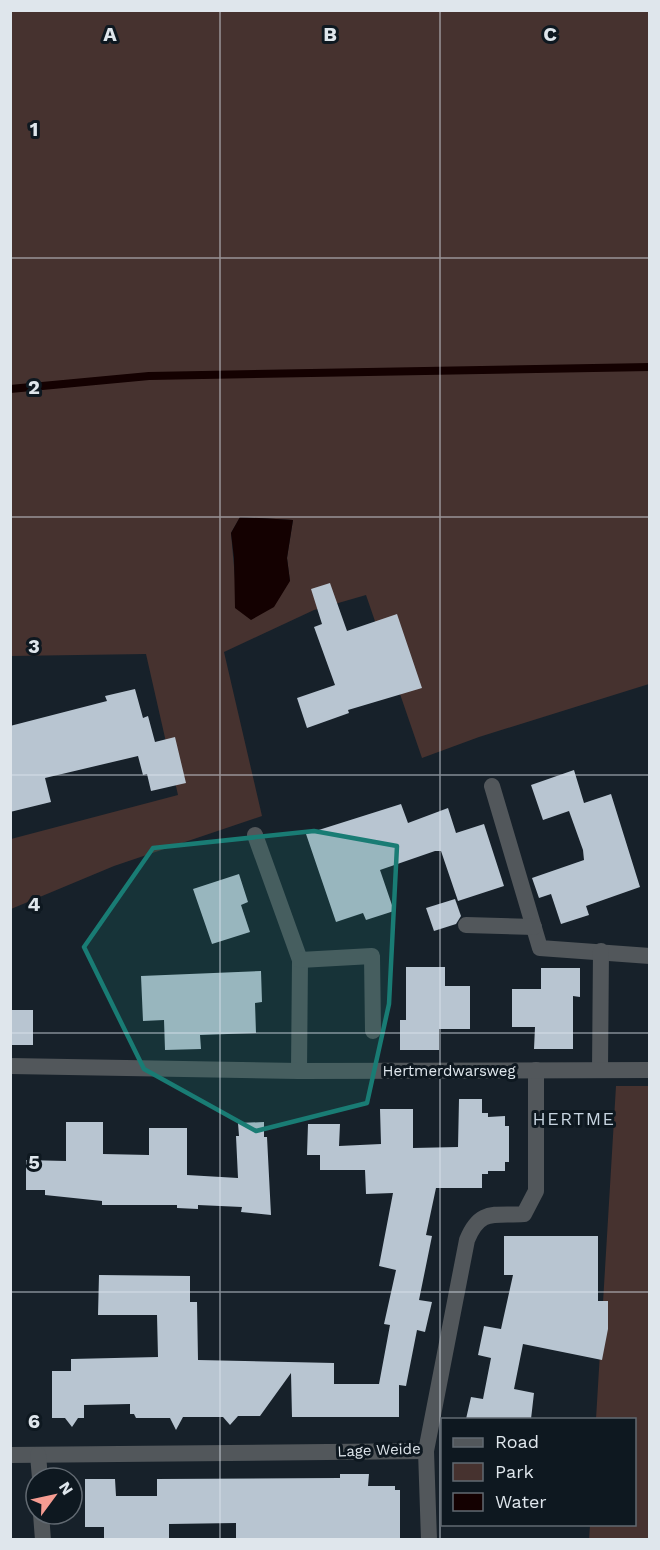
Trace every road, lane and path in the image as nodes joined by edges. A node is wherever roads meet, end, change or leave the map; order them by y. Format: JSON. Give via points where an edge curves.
{"nodes":[{"id":1,"x":492,"y":786,"type":"dead end"},
{"id":2,"x":255,"y":835,"type":"dead end"},
{"id":3,"x":466,"y":925,"type":"dead end"},
{"id":4,"x":534,"y":927,"type":"junction"},
{"id":5,"x":601,"y":951,"type":"junction"},
{"id":6,"x":650,"y":956,"type":"edge"},
{"id":7,"x":300,"y":960,"type":"junction"},
{"id":8,"x":373,"y":1031,"type":"dead end"},
{"id":9,"x":10,"y":1066,"type":"edge"},
{"id":10,"x":536,"y":1070,"type":"junction"},
{"id":11,"x":600,"y":1070,"type":"junction"},
{"id":12,"x":650,"y":1070,"type":"edge"},
{"id":13,"x":299,"y":1071,"type":"junction"},
{"id":14,"x":426,"y":1451,"type":"junction"},
{"id":15,"x":10,"y":1455,"type":"edge"},
{"id":16,"x":39,"y":1455,"type":"junction"},
{"id":17,"x":39,"y":1466,"type":"edge"},
{"id":18,"x":429,"y":1539,"type":"edge"}],
"edges":[{"from":1,"to":4,"type":"street"},
{"from":2,"to":7,"type":"street"},
{"from":3,"to":4,"type":"street"},
{"from":4,"to":5,"type":"street","via":[[540,948]]},
{"from":5,"to":6,"type":"street"},
{"from":5,"to":11,"type":"street"},
{"from":7,"to":8,"type":"street","via":[[372,956]]},
{"from":7,"to":13,"type":"street"},
{"from":9,"to":13,"type":"street","name":"Hertmerdwarsweg"},
{"from":10,"to":11,"type":"street","name":"Hertmerdwarsweg"},
{"from":10,"to":13,"type":"street","name":"Hertmerdwarsweg"},
{"from":10,"to":14,"type":"street","name":"Lage Weide","via":[[536,1191],[524,1214],[480,1217],[467,1240]]},
{"from":11,"to":12,"type":"street","name":"Hertmerdwarsweg"},
{"from":14,"to":16,"type":"street","name":"Lage Weide"},
{"from":14,"to":18,"type":"street"},
{"from":15,"to":16,"type":"street","name":"Lage Weide"},
{"from":16,"to":17,"type":"street"}]}
